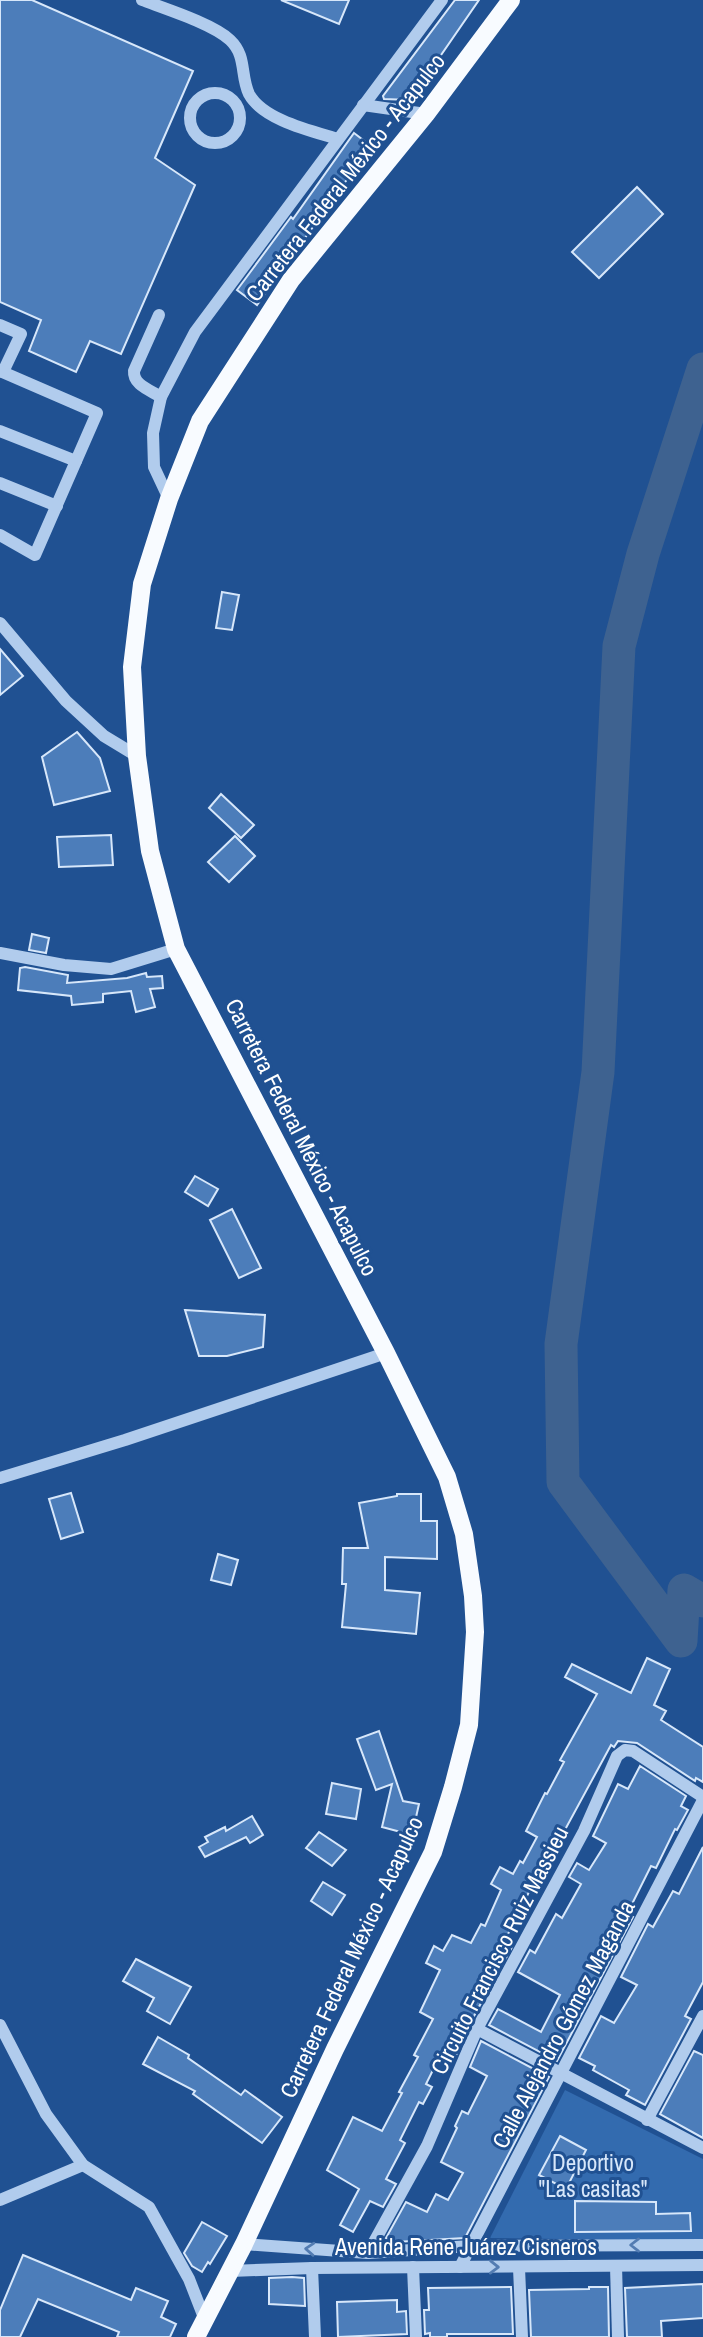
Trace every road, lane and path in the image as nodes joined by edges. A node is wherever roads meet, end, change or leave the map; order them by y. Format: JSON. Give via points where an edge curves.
{"nodes":[{"id":1,"x":142,"y":0,"type":"edge"},
{"id":2,"x":442,"y":0,"type":"edge"},
{"id":3,"x":507,"y":2,"type":"edge"},
{"id":4,"x":249,"y":93,"type":"junction"},
{"id":5,"x":236,"y":104,"type":"junction"},
{"id":6,"x":363,"y":105,"type":"junction"},
{"id":7,"x":426,"y":114,"type":"junction"},
{"id":8,"x":338,"y":139,"type":"junction"},
{"id":9,"x":159,"y":315,"type":"dead end"},
{"id":10,"x":0,"y":325,"type":"edge"},
{"id":11,"x":1,"y":372,"type":"edge"},
{"id":12,"x":160,"y":397,"type":"junction"},
{"id":13,"x":0,"y":431,"type":"edge"},
{"id":14,"x":76,"y":461,"type":"junction"},
{"id":15,"x":0,"y":483,"type":"edge"},
{"id":16,"x":169,"y":499,"type":"junction"},
{"id":17,"x":57,"y":506,"type":"junction"},
{"id":18,"x":0,"y":535,"type":"edge"},
{"id":19,"x":0,"y":623,"type":"edge"},
{"id":20,"x":137,"y":756,"type":"junction"},
{"id":21,"x":176,"y":949,"type":"junction"},
{"id":22,"x":0,"y":953,"type":"edge"},
{"id":23,"x":386,"y":1353,"type":"junction"},
{"id":24,"x":0,"y":1478,"type":"edge"},
{"id":25,"x":703,"y":1799,"type":"edge"},
{"id":26,"x":703,"y":2016,"type":"edge"},
{"id":27,"x":0,"y":2025,"type":"edge"},
{"id":28,"x":477,"y":2029,"type":"junction"},
{"id":29,"x":562,"y":2074,"type":"junction"},
{"id":30,"x":647,"y":2120,"type":"junction"},
{"id":31,"x":703,"y":2148,"type":"edge"},
{"id":32,"x":83,"y":2165,"type":"junction"},
{"id":33,"x":0,"y":2200,"type":"edge"},
{"id":34,"x":244,"y":2244,"type":"junction"},
{"id":35,"x":703,"y":2245,"type":"edge"},
{"id":36,"x":470,"y":2246,"type":"junction"},
{"id":37,"x":369,"y":2253,"type":"junction"},
{"id":38,"x":703,"y":2265,"type":"edge"},
{"id":39,"x":616,"y":2266,"type":"junction"},
{"id":40,"x":413,"y":2267,"type":"junction"},
{"id":41,"x":460,"y":2267,"type":"junction"},
{"id":42,"x":312,"y":2268,"type":"junction"},
{"id":43,"x":519,"y":2268,"type":"junction"},
{"id":44,"x":230,"y":2271,"type":"junction"},
{"id":45,"x":205,"y":2320,"type":"junction"},
{"id":46,"x":196,"y":2337,"type":"edge"},
{"id":47,"x":315,"y":2337,"type":"edge"},
{"id":48,"x":416,"y":2337,"type":"edge"},
{"id":49,"x":522,"y":2337,"type":"edge"},
{"id":50,"x":618,"y":2337,"type":"edge"}],
"edges":[{"from":1,"to":4,"type":"street","via":[[230,40],[242,53]]},
{"from":2,"to":6,"type":"street"},
{"from":3,"to":7,"type":"main road","name":"Carretera Federal México - Acapulco"},
{"from":4,"to":5,"type":"street"},
{"from":4,"to":8,"type":"street","via":[[261,108],[288,123]]},
{"from":5,"to":5,"type":"street","via":[[240,121],[231,138],[215,143],[194,131],[190,115],[205,95],[222,94]]},
{"from":6,"to":7,"type":"street"},
{"from":6,"to":8,"type":"street"},
{"from":7,"to":16,"type":"main road","name":"Carretera Federal México - Acapulco","via":[[291,281],[200,421]]},
{"from":8,"to":12,"type":"street","via":[[195,332]]},
{"from":9,"to":12,"type":"street","via":[[133,377]]},
{"from":10,"to":11,"type":"street","via":[[21,334]]},
{"from":11,"to":14,"type":"street","via":[[97,413]]},
{"from":12,"to":16,"type":"street","via":[[153,433],[154,467]]},
{"from":13,"to":14,"type":"street"},
{"from":14,"to":17,"type":"street"},
{"from":15,"to":17,"type":"street"},
{"from":16,"to":20,"type":"main road","name":"Carretera Federal México - Acapulco","via":[[142,584],[132,667]]},
{"from":17,"to":18,"type":"street","via":[[36,555]]},
{"from":19,"to":20,"type":"street","via":[[66,701],[104,736]]},
{"from":20,"to":21,"type":"main road","name":"Carretera Federal México - Acapulco","via":[[150,851]]},
{"from":21,"to":22,"type":"street","via":[[111,969]]},
{"from":21,"to":23,"type":"main road","name":"Carretera Federal México - Acapulco"},
{"from":23,"to":24,"type":"street"},
{"from":23,"to":34,"type":"main road","name":"Carretera Federal México - Acapulco","via":[[447,1477],[464,1534],[475,1632],[469,1726],[433,1852]]},
{"from":25,"to":28,"type":"street","name":"Circuito Francisco Ruiz Massieu","via":[[633,1751],[617,1756],[584,1831]]},
{"from":25,"to":29,"type":"street","name":"Calle Alejandro Gómez Maganda"},
{"from":26,"to":30,"type":"street"},
{"from":27,"to":32,"type":"street","via":[[46,2114]]},
{"from":28,"to":29,"type":"street"},
{"from":28,"to":37,"type":"street","name":"Circuito Francisco Ruiz Massieu","via":[[427,2146]]},
{"from":29,"to":30,"type":"street"},
{"from":29,"to":36,"type":"street","name":"Calle Alejandro Gómez Maganda"},
{"from":30,"to":31,"type":"street"},
{"from":32,"to":33,"type":"street"},
{"from":32,"to":45,"type":"street","via":[[149,2207],[189,2279]]},
{"from":37,"to":34,"type":"street","name":"Avenida Rene Juárez Cisneros","one_way":true},
{"from":34,"to":44,"type":"main road","name":"Carretera Federal México - Acapulco"},
{"from":35,"to":36,"type":"street","name":"Avenida Rene Juárez Cisneros","one_way":true},
{"from":36,"to":37,"type":"street","name":"Avenida Rene Juárez Cisneros"},
{"from":36,"to":41,"type":"street","name":"Calle Alejandro Gómez Maganda"},
{"from":38,"to":39,"type":"street","name":"Avenida Rene Juárez Cisneros"},
{"from":39,"to":43,"type":"street","name":"Avenida Rene Juárez Cisneros"},
{"from":39,"to":50,"type":"street"},
{"from":40,"to":41,"type":"street","name":"Avenida Rene Juárez Cisneros"},
{"from":40,"to":42,"type":"street","name":"Avenida Rene Juárez Cisneros"},
{"from":40,"to":48,"type":"street"},
{"from":41,"to":43,"type":"street","name":"Avenida Rene Juárez Cisneros","one_way":true},
{"from":42,"to":44,"type":"street","name":"Avenida Rene Juárez Cisneros"},
{"from":42,"to":47,"type":"street"},
{"from":43,"to":49,"type":"street"},
{"from":44,"to":45,"type":"main road","name":"Carretera Federal México - Acapulco"},
{"from":45,"to":46,"type":"main road","name":"Carretera Federal México - Acapulco"}]}
